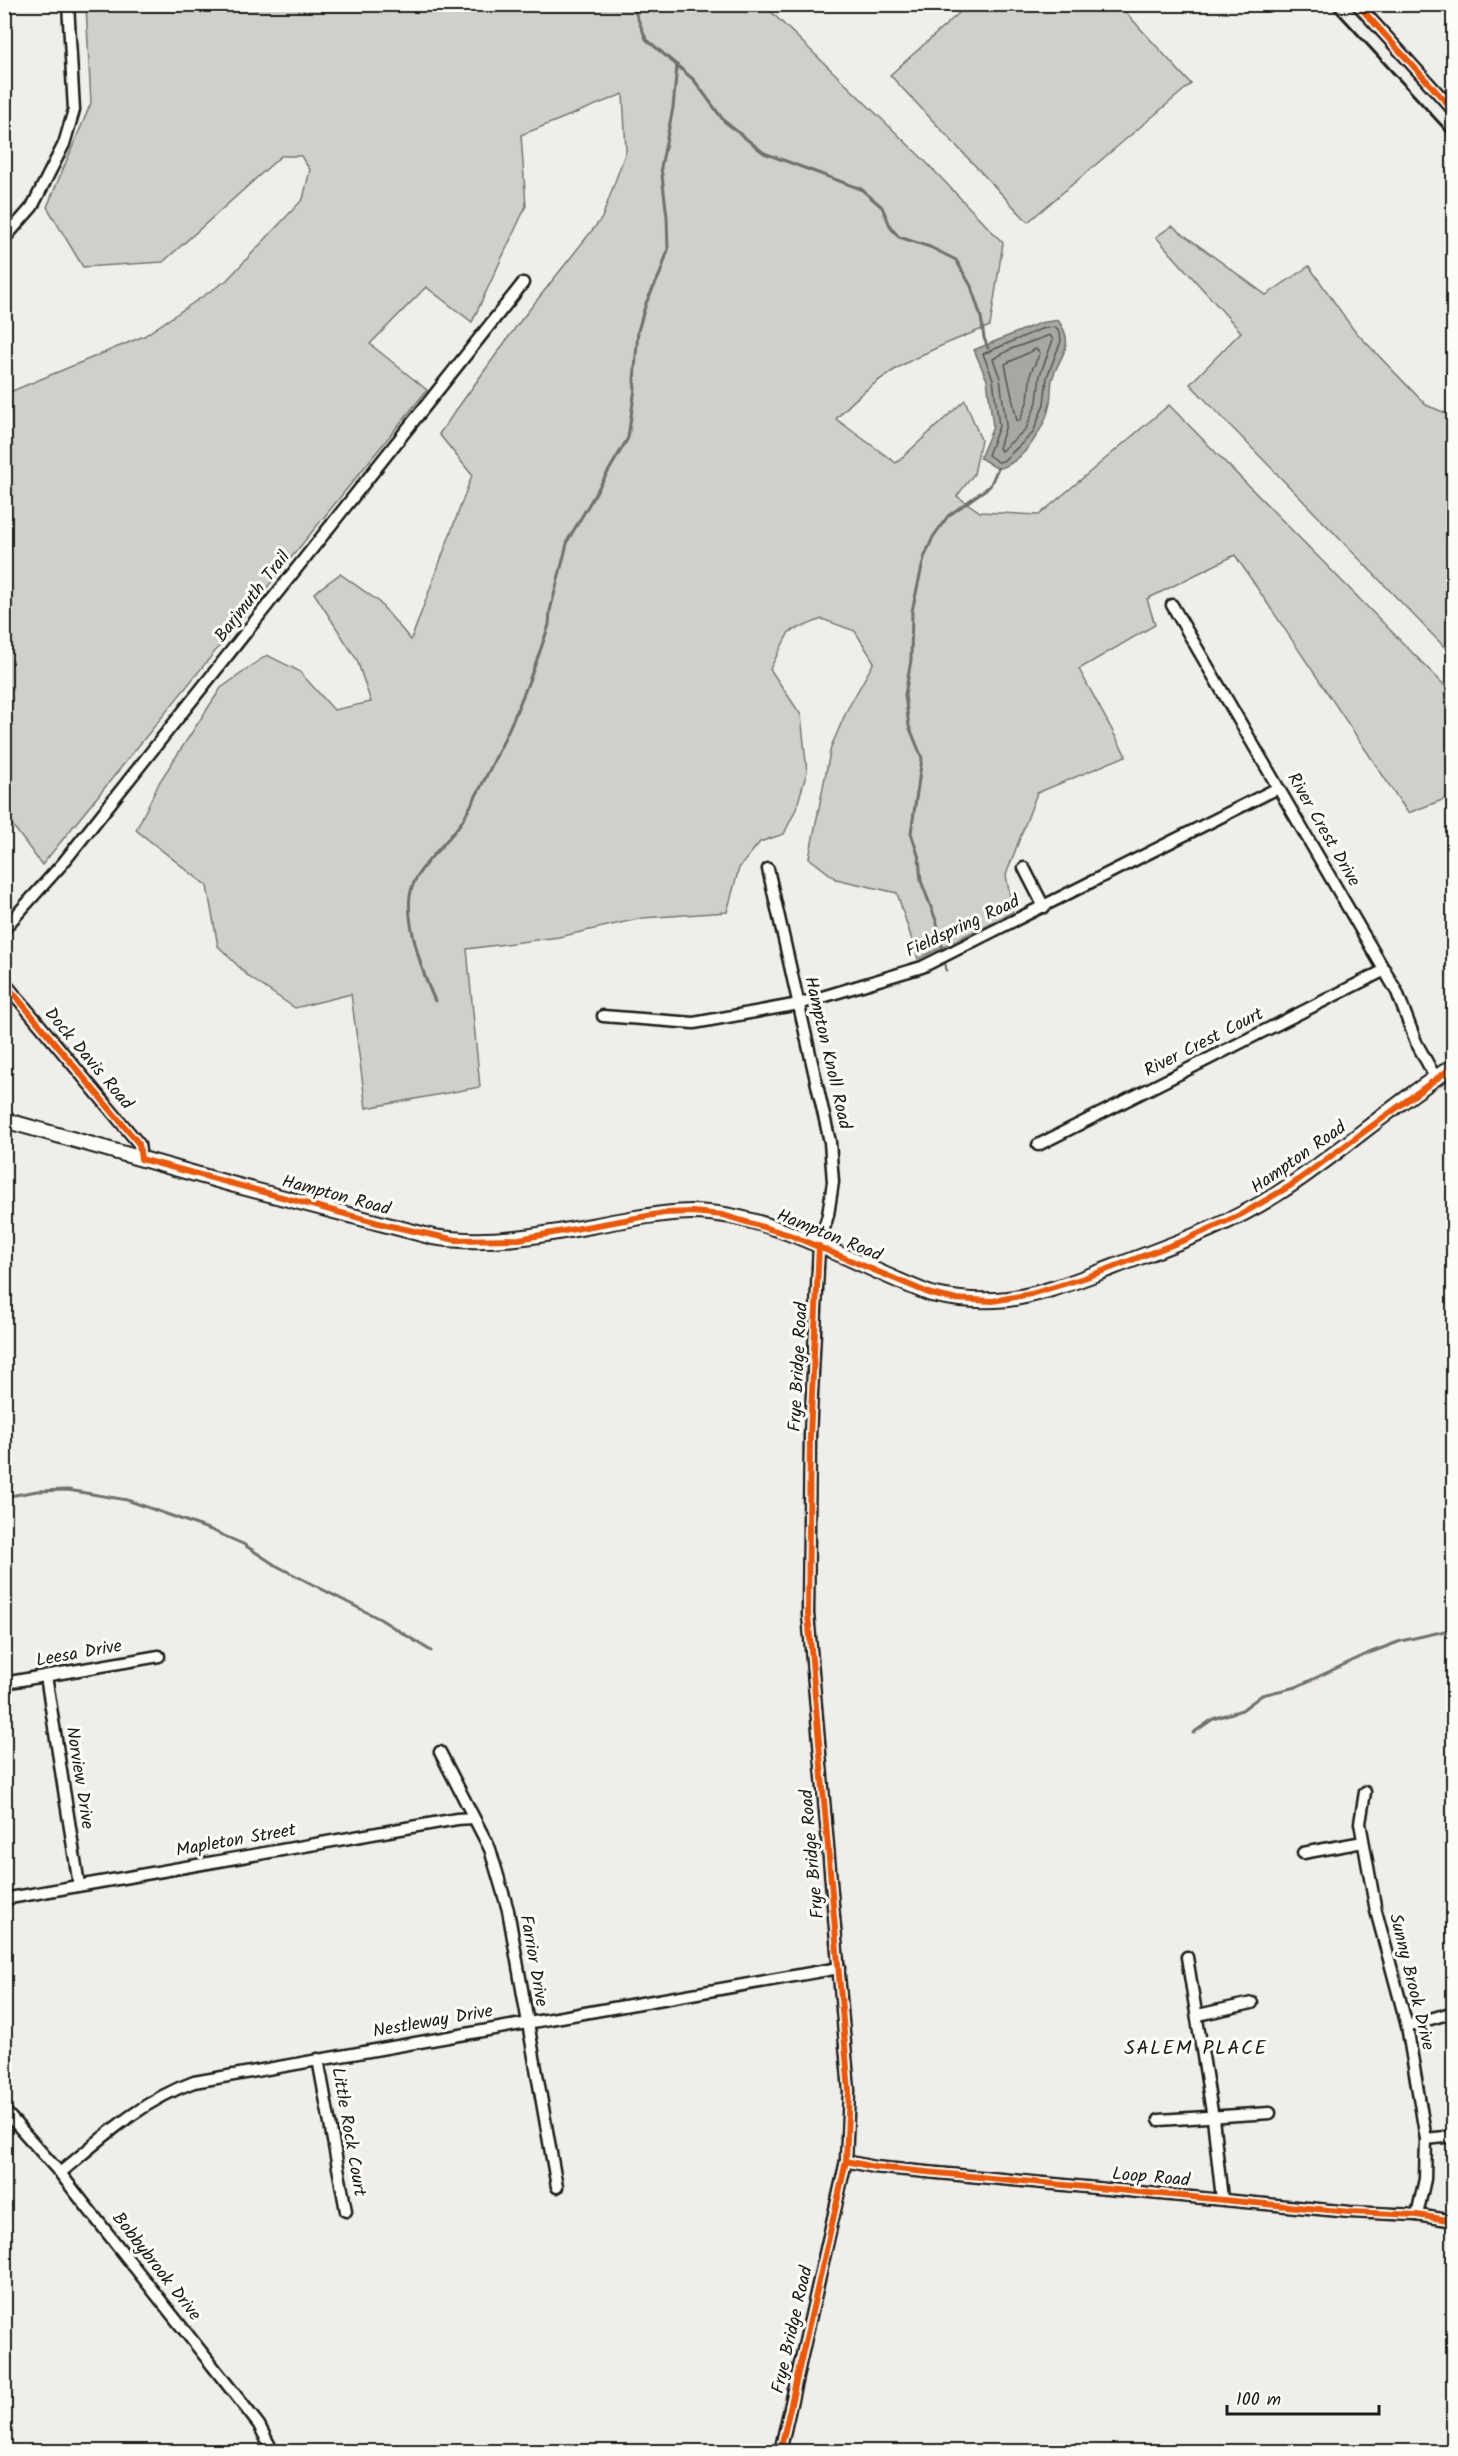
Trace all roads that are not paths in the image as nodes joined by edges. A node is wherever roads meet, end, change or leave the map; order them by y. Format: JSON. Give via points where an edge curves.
{"nodes":[{"id":1,"x":68,"y":4,"type":"edge"},
{"id":2,"x":1357,"y":4,"type":"edge"},
{"id":3,"x":1454,"y":111,"type":"edge"},
{"id":4,"x":4,"y":239,"type":"edge"},
{"id":5,"x":523,"y":283,"type":"dead end"},
{"id":6,"x":1172,"y":605,"type":"dead end"},
{"id":7,"x":1278,"y":788,"type":"junction"},
{"id":8,"x":1024,"y":868,"type":"dead end"},
{"id":9,"x":768,"y":869,"type":"dead end"},
{"id":10,"x":1044,"y":907,"type":"junction"},
{"id":11,"x":4,"y":929,"type":"edge"},
{"id":12,"x":1385,"y":970,"type":"junction"},
{"id":13,"x":4,"y":982,"type":"edge"},
{"id":14,"x":799,"y":1004,"type":"junction"},
{"id":15,"x":603,"y":1016,"type":"dead end"},
{"id":16,"x":1454,"y":1066,"type":"edge"},
{"id":17,"x":1435,"y":1077,"type":"junction"},
{"id":18,"x":4,"y":1120,"type":"edge"},
{"id":19,"x":1038,"y":1145,"type":"dead end"},
{"id":20,"x":141,"y":1159,"type":"junction"},
{"id":21,"x":819,"y":1246,"type":"junction"},
{"id":22,"x":159,"y":1656,"type":"dead end"},
{"id":23,"x":46,"y":1676,"type":"junction"},
{"id":24,"x":4,"y":1683,"type":"edge"},
{"id":25,"x":440,"y":1752,"type":"dead end"},
{"id":26,"x":1365,"y":1792,"type":"dead end"},
{"id":27,"x":473,"y":1818,"type":"junction"},
{"id":28,"x":1363,"y":1842,"type":"junction"},
{"id":29,"x":1303,"y":1853,"type":"dead end"},
{"id":30,"x":79,"y":1885,"type":"junction"},
{"id":31,"x":4,"y":1899,"type":"edge"},
{"id":32,"x":1187,"y":1957,"type":"dead end"},
{"id":33,"x":839,"y":1968,"type":"junction"},
{"id":34,"x":1252,"y":2003,"type":"dead end"},
{"id":35,"x":1454,"y":2012,"type":"edge"},
{"id":36,"x":1198,"y":2015,"type":"junction"},
{"id":37,"x":527,"y":2022,"type":"junction"},
{"id":38,"x":1407,"y":2026,"type":"junction"},
{"id":39,"x":318,"y":2060,"type":"junction"},
{"id":40,"x":4,"y":2110,"type":"edge"},
{"id":41,"x":1270,"y":2113,"type":"dead end"},
{"id":42,"x":1213,"y":2118,"type":"junction"},
{"id":43,"x":1159,"y":2120,"type":"dead end"},
{"id":44,"x":1454,"y":2136,"type":"edge"},
{"id":45,"x":1426,"y":2139,"type":"junction"},
{"id":46,"x":846,"y":2161,"type":"junction"},
{"id":47,"x":60,"y":2174,"type":"junction"},
{"id":48,"x":556,"y":2187,"type":"dead end"},
{"id":49,"x":1222,"y":2199,"type":"junction"},
{"id":50,"x":346,"y":2211,"type":"dead end"},
{"id":51,"x":1417,"y":2215,"type":"junction"},
{"id":52,"x":1454,"y":2221,"type":"edge"},
{"id":53,"x":273,"y":2451,"type":"edge"},
{"id":54,"x":780,"y":2451,"type":"edge"}],
"edges":[{"from":1,"to":4,"type":"street","via":[[74,110],[64,144],[32,207]]},
{"from":2,"to":3,"type":"street"},
{"from":5,"to":11,"type":"street","name":"Barjmuth Trail","via":[[63,863]]},
{"from":6,"to":7,"type":"street","name":"River Crest Drive"},
{"from":7,"to":10,"type":"street","name":"Fieldspring Road"},
{"from":7,"to":12,"type":"street","name":"River Crest Drive"},
{"from":8,"to":10,"type":"street"},
{"from":9,"to":14,"type":"street","name":"Hampton Knoll Road"},
{"from":10,"to":14,"type":"street","name":"Fieldspring Road","via":[[922,967]]},
{"from":12,"to":17,"type":"street","name":"River Crest Drive"},
{"from":12,"to":19,"type":"street","name":"River Crest Court"},
{"from":13,"to":20,"type":"street","name":"Dock Davis Road","via":[[139,1144]]},
{"from":14,"to":15,"type":"street","name":"Fieldspring Road","via":[[694,1023]]},
{"from":14,"to":21,"type":"street","name":"Hampton Knoll Road","via":[[830,1142],[832,1182]]},
{"from":16,"to":17,"type":"main road","name":"Hampton Road"},
{"from":17,"to":21,"type":"main road","name":"Hampton Road","via":[[1290,1186],[1242,1214],[1166,1247],[1031,1294],[993,1301],[953,1299],[904,1284]]},
{"from":18,"to":20,"type":"main road","name":"Hampton Road"},
{"from":20,"to":21,"type":"main road","name":"Hampton Road","via":[[383,1225],[456,1240],[519,1239],[664,1213],[692,1212],[754,1222]]},
{"from":21,"to":33,"type":"street","name":"Frye Bridge Road","via":[[808,1614]]},
{"from":22,"to":23,"type":"street","name":"Leesa Drive"},
{"from":23,"to":24,"type":"street","name":"Leesa Drive"},
{"from":23,"to":30,"type":"street","name":"Norview Drive"},
{"from":25,"to":27,"type":"street","name":"Farrior Drive"},
{"from":26,"to":28,"type":"street","name":"Sunny Brook Drive","via":[[1360,1822]]},
{"from":27,"to":30,"type":"street","name":"Mapleton Street"},
{"from":27,"to":37,"type":"street","name":"Farrior Drive","via":[[490,1850],[508,1910]]},
{"from":28,"to":29,"type":"street"},
{"from":28,"to":38,"type":"street","name":"Sunny Brook Drive","via":[[1376,1911]]},
{"from":30,"to":31,"type":"street","name":"Mapleton Street"},
{"from":32,"to":36,"type":"street"},
{"from":33,"to":37,"type":"street","name":"Nestleway Drive"},
{"from":33,"to":46,"type":"street","name":"Frye Bridge Road","via":[[849,2091]]},
{"from":34,"to":36,"type":"street"},
{"from":35,"to":38,"type":"street"},
{"from":36,"to":42,"type":"street"},
{"from":37,"to":39,"type":"street","name":"Nestleway Drive"},
{"from":37,"to":48,"type":"street","name":"Farrior Drive"},
{"from":38,"to":45,"type":"street","name":"Sunny Brook Drive"},
{"from":39,"to":47,"type":"street","name":"Nestleway Drive","via":[[222,2075],[174,2089],[129,2115]]},
{"from":39,"to":50,"type":"street","name":"Little Rock Court"},
{"from":40,"to":47,"type":"street","name":"Bobbybrook Drive"},
{"from":41,"to":42,"type":"street"},
{"from":42,"to":43,"type":"street"},
{"from":42,"to":49,"type":"street"},
{"from":44,"to":45,"type":"street"},
{"from":45,"to":51,"type":"street","name":"Sunny Brook Drive","via":[[1425,2179]]},
{"from":46,"to":49,"type":"street","name":"Loop Road","via":[[874,2167]]},
{"from":46,"to":54,"type":"street","name":"Frye Bridge Road"},
{"from":47,"to":53,"type":"street","name":"Bobbybrook Drive","via":[[259,2425]]},
{"from":49,"to":51,"type":"street","name":"Loop Road"},
{"from":51,"to":52,"type":"street","name":"Loop Road"}]}
